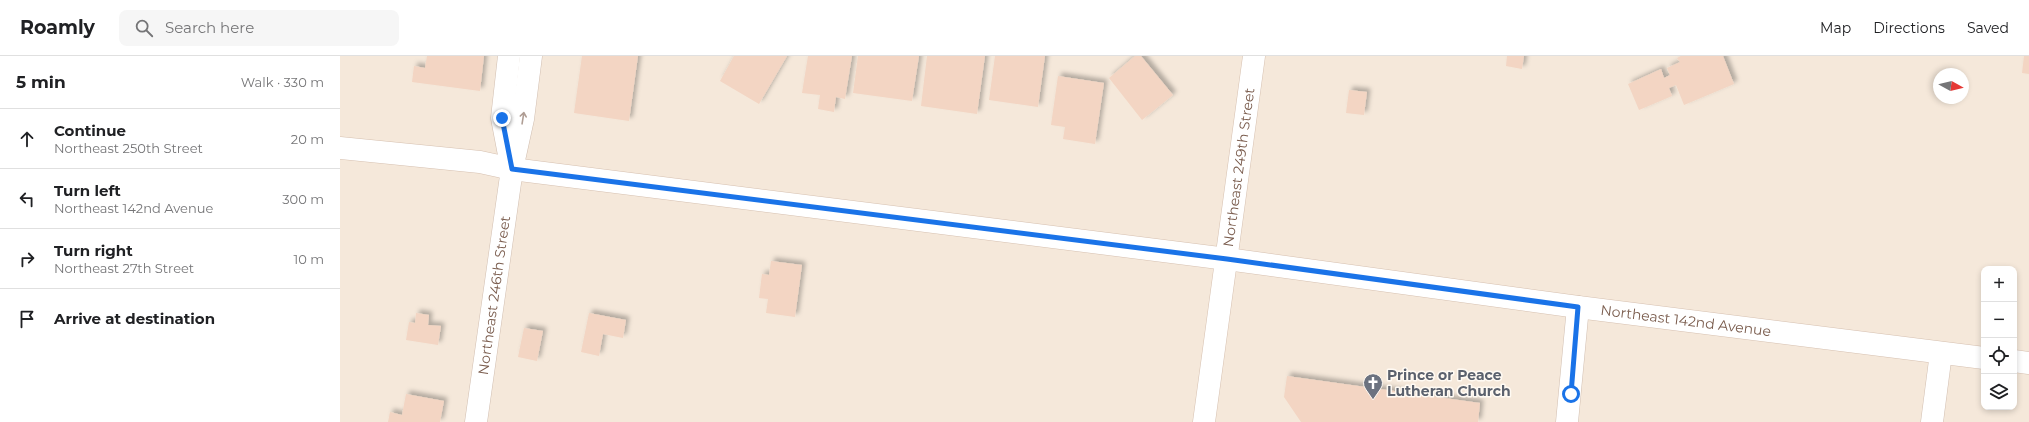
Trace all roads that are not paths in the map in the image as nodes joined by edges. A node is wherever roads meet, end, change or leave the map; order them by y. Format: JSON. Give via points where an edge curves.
{"nodes":[{"id":1,"x":509,"y":56,"type":"edge"},
{"id":2,"x":531,"y":56,"type":"edge"},
{"id":3,"x":1254,"y":56,"type":"edge"},
{"id":4,"x":340,"y":148,"type":"edge"},
{"id":5,"x":512,"y":169,"type":"junction"},
{"id":6,"x":1227,"y":259,"type":"junction"},
{"id":7,"x":1578,"y":307,"type":"junction"},
{"id":8,"x":1941,"y":353,"type":"junction"},
{"id":9,"x":1981,"y":358,"type":"edge"},
{"id":10,"x":2017,"y":361,"type":"edge"},
{"id":11,"x":2029,"y":363,"type":"edge"},
{"id":12,"x":476,"y":422,"type":"edge"},
{"id":13,"x":1204,"y":422,"type":"edge"},
{"id":14,"x":1567,"y":422,"type":"edge"},
{"id":15,"x":1932,"y":422,"type":"edge"}],
"edges":[{"from":1,"to":5,"type":"main road","via":[[502,118]]},
{"from":5,"to":2,"type":"main road","one_way":true,"via":[[523,119]]},
{"from":3,"to":6,"type":"main road","name":"Northeast 249th Street"},
{"from":4,"to":5,"type":"main road","name":"Northeast 142nd Avenue","via":[[480,162]]},
{"from":5,"to":6,"type":"main road","name":"Northeast 142nd Avenue"},
{"from":5,"to":12,"type":"main road","name":"Northeast 246th Street"},
{"from":6,"to":7,"type":"main road","name":"Northeast 142nd Avenue"},
{"from":6,"to":13,"type":"main road","name":"Northeast 249th Street","via":[[1222,278]]},
{"from":7,"to":8,"type":"main road","name":"Northeast 142nd Avenue"},
{"from":7,"to":14,"type":"main road"},
{"from":8,"to":9,"type":"main road","name":"Northeast 142nd Avenue"},
{"from":8,"to":15,"type":"main road"},
{"from":10,"to":11,"type":"main road"}]}
